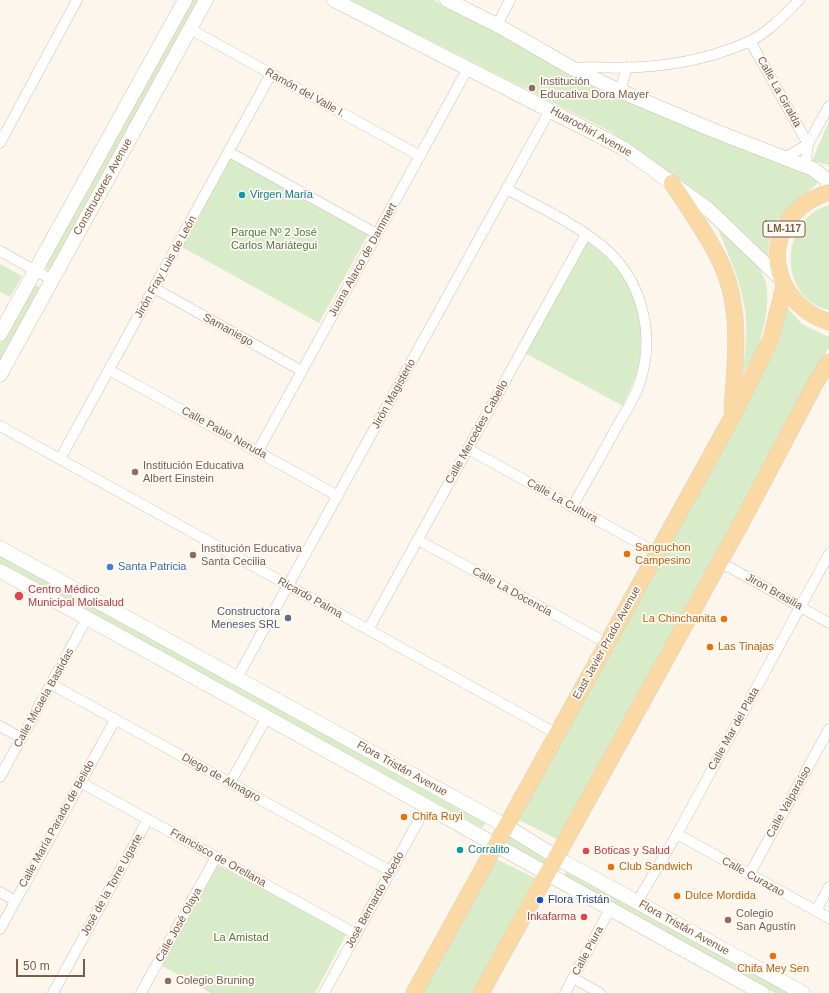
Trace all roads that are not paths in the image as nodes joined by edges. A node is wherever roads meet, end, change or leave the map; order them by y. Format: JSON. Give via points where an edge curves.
{"nodes":[{"id":1,"x":77,"y":0,"type":"edge"},
{"id":2,"x":185,"y":0,"type":"edge"},
{"id":3,"x":206,"y":0,"type":"edge"},
{"id":4,"x":334,"y":0,"type":"edge"},
{"id":5,"x":447,"y":0,"type":"edge"},
{"id":6,"x":510,"y":0,"type":"edge"},
{"id":7,"x":799,"y":0,"type":"edge"},
{"id":8,"x":496,"y":25,"type":"junction"},
{"id":9,"x":190,"y":29,"type":"junction"},
{"id":10,"x":750,"y":41,"type":"junction"},
{"id":11,"x":627,"y":67,"type":"junction"},
{"id":12,"x":468,"y":68,"type":"junction"},
{"id":13,"x":572,"y":68,"type":"junction"},
{"id":14,"x":271,"y":74,"type":"junction"},
{"id":15,"x":620,"y":91,"type":"junction"},
{"id":16,"x":829,"y":106,"type":"edge"},
{"id":17,"x":550,"y":110,"type":"junction"},
{"id":18,"x":0,"y":143,"type":"edge"},
{"id":19,"x":808,"y":144,"type":"junction"},
{"id":20,"x":229,"y":152,"type":"junction"},
{"id":21,"x":420,"y":156,"type":"junction"},
{"id":22,"x":785,"y":158,"type":"junction"},
{"id":23,"x":805,"y":166,"type":"junction"},
{"id":24,"x":672,"y":183,"type":"junction"},
{"id":25,"x":829,"y":188,"type":"edge"},
{"id":26,"x":507,"y":189,"type":"junction"},
{"id":27,"x":829,"y":192,"type":"edge"},
{"id":28,"x":377,"y":234,"type":"junction"},
{"id":29,"x":586,"y":234,"type":"junction"},
{"id":30,"x":0,"y":251,"type":"edge"},
{"id":31,"x":35,"y":271,"type":"junction"},
{"id":32,"x":52,"y":280,"type":"junction"},
{"id":33,"x":782,"y":282,"type":"junction"},
{"id":34,"x":154,"y":288,"type":"junction"},
{"id":35,"x":829,"y":322,"type":"edge"},
{"id":36,"x":0,"y":334,"type":"edge"},
{"id":37,"x":829,"y":362,"type":"edge"},
{"id":38,"x":109,"y":370,"type":"junction"},
{"id":39,"x":302,"y":371,"type":"junction"},
{"id":40,"x":0,"y":375,"type":"edge"},
{"id":41,"x":829,"y":383,"type":"edge"},
{"id":42,"x":731,"y":419,"type":"junction"},
{"id":43,"x":0,"y":426,"type":"edge"},
{"id":44,"x":793,"y":427,"type":"junction"},
{"id":45,"x":468,"y":449,"type":"junction"},
{"id":46,"x":258,"y":451,"type":"junction"},
{"id":47,"x":60,"y":460,"type":"junction"},
{"id":48,"x":338,"y":496,"type":"junction"},
{"id":49,"x":572,"y":507,"type":"junction"},
{"id":50,"x":418,"y":540,"type":"junction"},
{"id":51,"x":0,"y":548,"type":"edge"},
{"id":52,"x":656,"y":553,"type":"junction"},
{"id":53,"x":829,"y":554,"type":"edge"},
{"id":54,"x":719,"y":564,"type":"junction"},
{"id":55,"x":0,"y":571,"type":"edge"},
{"id":56,"x":288,"y":586,"type":"junction"},
{"id":57,"x":801,"y":607,"type":"junction"},
{"id":58,"x":87,"y":618,"type":"junction"},
{"id":59,"x":829,"y":623,"type":"edge"},
{"id":60,"x":368,"y":630,"type":"junction"},
{"id":61,"x":607,"y":643,"type":"junction"},
{"id":62,"x":237,"y":678,"type":"junction"},
{"id":63,"x":51,"y":684,"type":"junction"},
{"id":64,"x":267,"y":717,"type":"junction"},
{"id":65,"x":115,"y":720,"type":"junction"},
{"id":66,"x":0,"y":726,"type":"edge"},
{"id":67,"x":829,"y":728,"type":"edge"},
{"id":68,"x":556,"y":734,"type":"junction"},
{"id":69,"x":21,"y":738,"type":"junction"},
{"id":70,"x":0,"y":777,"type":"edge"},
{"id":71,"x":80,"y":782,"type":"junction"},
{"id":72,"x":230,"y":783,"type":"junction"},
{"id":73,"x":426,"y":807,"type":"junction"},
{"id":74,"x":148,"y":819,"type":"junction"},
{"id":75,"x":506,"y":826,"type":"junction"},
{"id":76,"x":677,"y":834,"type":"junction"},
{"id":77,"x":495,"y":846,"type":"junction"},
{"id":78,"x":556,"y":856,"type":"junction"},
{"id":79,"x":216,"y":857,"type":"junction"},
{"id":80,"x":390,"y":871,"type":"junction"},
{"id":81,"x":546,"y":874,"type":"junction"},
{"id":82,"x":749,"y":875,"type":"junction"},
{"id":83,"x":829,"y":887,"type":"edge"},
{"id":84,"x":0,"y":892,"type":"edge"},
{"id":85,"x":15,"y":901,"type":"junction"},
{"id":86,"x":637,"y":902,"type":"junction"},
{"id":87,"x":610,"y":909,"type":"junction"},
{"id":88,"x":816,"y":911,"type":"junction"},
{"id":89,"x":829,"y":918,"type":"edge"},
{"id":90,"x":0,"y":929,"type":"edge"},
{"id":91,"x":356,"y":934,"type":"junction"},
{"id":92,"x":573,"y":978,"type":"junction"},
{"id":93,"x":53,"y":993,"type":"edge"},
{"id":94,"x":141,"y":993,"type":"edge"},
{"id":95,"x":324,"y":993,"type":"edge"},
{"id":96,"x":414,"y":993,"type":"edge"},
{"id":97,"x":481,"y":993,"type":"edge"},
{"id":98,"x":565,"y":993,"type":"edge"},
{"id":99,"x":600,"y":993,"type":"edge"},
{"id":100,"x":762,"y":993,"type":"edge"},
{"id":101,"x":803,"y":993,"type":"edge"}],
"edges":[{"from":1,"to":18,"type":"street"},
{"from":2,"to":31,"type":"street","name":"Constructores Avenue"},
{"from":3,"to":9,"type":"street","name":"Constructores Avenue"},
{"from":4,"to":12,"type":"street","name":"Huarochirí Avenue"},
{"from":5,"to":8,"type":"street"},
{"from":6,"to":8,"type":"street"},
{"from":7,"to":10,"type":"street","via":[[778,22]]},
{"from":8,"to":13,"type":"street"},
{"from":9,"to":14,"type":"street","name":"Ramón del Valle I."},
{"from":9,"to":32,"type":"street","name":"Constructores Avenue"},
{"from":10,"to":11,"type":"street","via":[[691,62]]},
{"from":10,"to":19,"type":"street","name":"Calle La Giralda"},
{"from":11,"to":13,"type":"street"},
{"from":11,"to":15,"type":"street"},
{"from":12,"to":17,"type":"street","name":"Huarochirí Avenue"},
{"from":12,"to":21,"type":"street","name":"Juana Alarco de Dammert"},
{"from":13,"to":15,"type":"street"},
{"from":14,"to":20,"type":"street","name":"Jirón Fray Luis de León"},
{"from":14,"to":21,"type":"street","name":"Ramón del Valle I."},
{"from":15,"to":22,"type":"street","via":[[715,132]]},
{"from":16,"to":19,"type":"street"},
{"from":17,"to":24,"type":"street","name":"Huarochirí Avenue","via":[[623,148]]},
{"from":17,"to":26,"type":"street","name":"Jirón Magisterio"},
{"from":19,"to":22,"type":"street"},
{"from":19,"to":23,"type":"street"},
{"from":20,"to":28,"type":"street"},
{"from":20,"to":34,"type":"street","name":"Jirón Fray Luis de León"},
{"from":21,"to":28,"type":"street","name":"Juana Alarco de Dammert"},
{"from":22,"to":23,"type":"street"},
{"from":23,"to":25,"type":"street","via":[[821,174],[827,180]]},
{"from":24,"to":33,"type":"street","name":"Huarochirí Avenue","via":[[733,231]]},
{"from":24,"to":42,"type":"main road","via":[[717,254],[729,286],[736,323]]},
{"from":26,"to":29,"type":"street"},
{"from":26,"to":48,"type":"street","name":"Jirón Magisterio"},
{"from":27,"to":33,"type":"main road","number":"LM-117","via":[[815,197],[790,218],[778,247]]},
{"from":28,"to":39,"type":"street","name":"Juana Alarco de Dammert"},
{"from":29,"to":45,"type":"street","name":"Calle Mercedes Cabello"},
{"from":29,"to":49,"type":"street","via":[[614,258],[638,293],[646,324],[646,348],[643,373],[636,393]]},
{"from":30,"to":31,"type":"street"},
{"from":31,"to":32,"type":"street"},
{"from":31,"to":36,"type":"street","name":"Constructores Avenue"},
{"from":32,"to":40,"type":"street","name":"Constructores Avenue"},
{"from":33,"to":35,"type":"main road","number":"LM-117","via":[[792,299],[804,311]]},
{"from":33,"to":42,"type":"main road","name":"East Javier Prado Avenue","via":[[771,339]]},
{"from":34,"to":38,"type":"street","name":"Jirón Fray Luis de León"},
{"from":34,"to":39,"type":"street","name":"Samaniego"},
{"from":37,"to":44,"type":"main road"},
{"from":38,"to":46,"type":"street","name":"Calle Pablo Neruda"},
{"from":38,"to":47,"type":"street","name":"Jirón Fray Luis de León"},
{"from":39,"to":46,"type":"street","name":"Juana Alarco de Dammert"},
{"from":41,"to":44,"type":"main road","via":[[809,403]]},
{"from":42,"to":52,"type":"main road","name":"East Javier Prado Avenue"},
{"from":43,"to":47,"type":"street","name":"Ricardo Palma"},
{"from":44,"to":54,"type":"main road"},
{"from":45,"to":49,"type":"street","name":"Calle La Cultura"},
{"from":45,"to":50,"type":"street","name":"Calle Mercedes Cabello"},
{"from":46,"to":48,"type":"street","name":"Calle Pablo Neruda"},
{"from":47,"to":56,"type":"street","name":"Ricardo Palma"},
{"from":48,"to":56,"type":"street","name":"Jirón Magisterio"},
{"from":49,"to":52,"type":"street","name":"Calle La Cultura"},
{"from":50,"to":60,"type":"street","name":"Calle Mercedes Cabello"},
{"from":50,"to":61,"type":"street","name":"Calle La Docencia"},
{"from":51,"to":62,"type":"street","name":"Flora Tristán Avenue"},
{"from":52,"to":61,"type":"main road","name":"East Javier Prado Avenue"},
{"from":53,"to":57,"type":"street","name":"Calle Mar del Plata"},
{"from":54,"to":57,"type":"street","name":"Jiron Brasilia","via":[[731,568]]},
{"from":54,"to":78,"type":"main road"},
{"from":55,"to":58,"type":"street","name":"Flora Tristán Avenue"},
{"from":56,"to":60,"type":"street","name":"Ricardo Palma"},
{"from":56,"to":62,"type":"street","name":"Jirón Magisterio"},
{"from":57,"to":59,"type":"street","name":"Jiron Brasilia"},
{"from":57,"to":76,"type":"street","name":"Calle Mar del Plata"},
{"from":58,"to":63,"type":"street","name":"Calle Micaela Bastidas"},
{"from":58,"to":64,"type":"street","name":"Flora Tristán Avenue"},
{"from":60,"to":68,"type":"street","name":"Ricardo Palma"},
{"from":61,"to":68,"type":"main road","name":"East Javier Prado Avenue"},
{"from":62,"to":75,"type":"street","name":"Flora Tristán Avenue"},
{"from":63,"to":65,"type":"street","name":"Diego de Almagro"},
{"from":63,"to":69,"type":"street","name":"Calle Micaela Bastidas"},
{"from":64,"to":72,"type":"street"},
{"from":64,"to":73,"type":"street","name":"Flora Tristán Avenue"},
{"from":65,"to":71,"type":"street","name":"Calle María Parado de Belido"},
{"from":65,"to":72,"type":"street","name":"Diego de Almagro"},
{"from":66,"to":69,"type":"street"},
{"from":67,"to":82,"type":"street","name":"Calle Valparaíso"},
{"from":68,"to":75,"type":"main road","name":"East Javier Prado Avenue"},
{"from":69,"to":70,"type":"street","name":"Calle Micaela Bastidas"},
{"from":71,"to":74,"type":"street","name":"Francisco de Orellana"},
{"from":71,"to":85,"type":"street","name":"Calle María Parado de Belido"},
{"from":72,"to":80,"type":"street","name":"Diego de Almagro"},
{"from":73,"to":77,"type":"street","name":"Flora Tristán Avenue"},
{"from":73,"to":80,"type":"street","name":"José Bernardo Alcedo"},
{"from":74,"to":79,"type":"street","name":"Francisco de Orellana"},
{"from":74,"to":93,"type":"street","name":"José de la Torre Ugarte"},
{"from":75,"to":77,"type":"main road","name":"East Javier Prado Avenue"},
{"from":75,"to":78,"type":"street","name":"Flora Tristán Avenue"},
{"from":76,"to":82,"type":"street","name":"Calle Curazao"},
{"from":76,"to":86,"type":"street","name":"Calle Mar del Plata"},
{"from":77,"to":81,"type":"street","name":"Flora Tristán Avenue"},
{"from":77,"to":96,"type":"main road","name":"East Javier Prado Avenue"},
{"from":78,"to":81,"type":"main road"},
{"from":78,"to":86,"type":"street","name":"Flora Tristán Avenue"},
{"from":79,"to":91,"type":"street","name":"Francisco de Orellana"},
{"from":79,"to":94,"type":"street","name":"Calle José Olaya"},
{"from":80,"to":91,"type":"street","name":"José Bernardo Alcedo"},
{"from":81,"to":87,"type":"street","name":"Flora Tristán Avenue"},
{"from":81,"to":97,"type":"main road"},
{"from":82,"to":88,"type":"street","name":"Calle Curazao"},
{"from":83,"to":88,"type":"street"},
{"from":84,"to":85,"type":"street"},
{"from":85,"to":90,"type":"street","name":"Calle María Parado de Belido"},
{"from":86,"to":101,"type":"street","name":"Flora Tristán Avenue"},
{"from":87,"to":92,"type":"street","name":"Calle Piura"},
{"from":87,"to":100,"type":"street","name":"Flora Tristán Avenue"},
{"from":88,"to":89,"type":"street","name":"Calle Curazao"},
{"from":91,"to":95,"type":"street","name":"José Bernardo Alcedo"},
{"from":92,"to":98,"type":"street","name":"Calle Piura"},
{"from":92,"to":99,"type":"street"}]}
